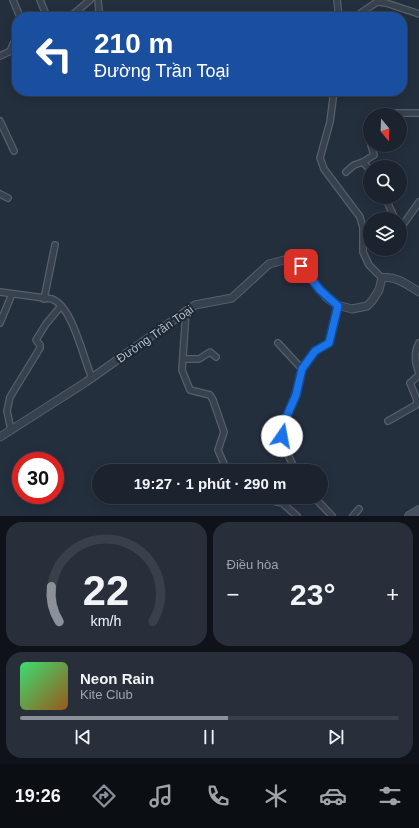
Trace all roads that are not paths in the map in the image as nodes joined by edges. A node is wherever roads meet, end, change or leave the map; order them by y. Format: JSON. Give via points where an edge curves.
{"nodes":[{"id":1,"x":13,"y":0,"type":"edge"},
{"id":2,"x":40,"y":0,"type":"edge"},
{"id":3,"x":90,"y":0,"type":"edge"},
{"id":4,"x":98,"y":0,"type":"edge"},
{"id":5,"x":337,"y":0,"type":"edge"},
{"id":6,"x":18,"y":12,"type":"edge"},
{"id":7,"x":45,"y":12,"type":"edge"},
{"id":8,"x":76,"y":12,"type":"edge"},
{"id":9,"x":99,"y":12,"type":"edge"},
{"id":10,"x":338,"y":12,"type":"edge"},
{"id":11,"x":362,"y":12,"type":"edge"},
{"id":12,"x":419,"y":14,"type":"edge"},
{"id":13,"x":12,"y":50,"type":"edge"},
{"id":14,"x":0,"y":56,"type":"edge"},
{"id":15,"x":333,"y":96,"type":"edge"},
{"id":16,"x":407,"y":113,"type":"edge"},
{"id":17,"x":419,"y":113,"type":"edge"},
{"id":18,"x":0,"y":121,"type":"edge"},
{"id":19,"x":14,"y":150,"type":"dead end"},
{"id":20,"x":373,"y":152,"type":"edge"},
{"id":21,"x":366,"y":160,"type":"edge"},
{"id":22,"x":363,"y":162,"type":"edge"},
{"id":23,"x":346,"y":172,"type":"dead end"},
{"id":24,"x":0,"y":194,"type":"edge"},
{"id":25,"x":8,"y":198,"type":"dead end"},
{"id":26,"x":419,"y":202,"type":"edge"},
{"id":27,"x":407,"y":219,"type":"edge"},
{"id":28,"x":363,"y":227,"type":"edge"},
{"id":29,"x":363,"y":238,"type":"edge"},
{"id":30,"x":55,"y":245,"type":"dead end"},
{"id":31,"x":363,"y":248,"type":"edge"},
{"id":32,"x":365,"y":256,"type":"edge"},
{"id":33,"x":382,"y":278,"type":"junction"},
{"id":34,"x":0,"y":292,"type":"edge"},
{"id":35,"x":419,"y":292,"type":"edge"},
{"id":36,"x":12,"y":294,"type":"junction"},
{"id":37,"x":44,"y":299,"type":"junction"},
{"id":38,"x":61,"y":306,"type":"junction"},
{"id":39,"x":338,"y":306,"type":"junction"},
{"id":40,"x":186,"y":311,"type":"junction"},
{"id":41,"x":0,"y":323,"type":"edge"},
{"id":42,"x":278,"y":343,"type":"dead end"},
{"id":43,"x":419,"y":343,"type":"edge"},
{"id":44,"x":216,"y":357,"type":"dead end"},
{"id":45,"x":183,"y":359,"type":"junction"},
{"id":46,"x":302,"y":369,"type":"junction"},
{"id":47,"x":419,"y":374,"type":"edge"},
{"id":48,"x":92,"y":378,"type":"junction"},
{"id":49,"x":0,"y":411,"type":"edge"},
{"id":50,"x":7,"y":411,"type":"junction"},
{"id":51,"x":388,"y":421,"type":"dead end"},
{"id":52,"x":11,"y":430,"type":"junction"},
{"id":53,"x":0,"y":437,"type":"edge"},
{"id":54,"x":223,"y":464,"type":"edge"},
{"id":55,"x":292,"y":464,"type":"edge"},
{"id":56,"x":283,"y":504,"type":"edge"},
{"id":57,"x":321,"y":504,"type":"edge"},
{"id":58,"x":359,"y":509,"type":"dead end"},
{"id":59,"x":419,"y":510,"type":"edge"},
{"id":60,"x":297,"y":516,"type":"edge"},
{"id":61,"x":332,"y":516,"type":"edge"},
{"id":62,"x":353,"y":516,"type":"edge"},
{"id":63,"x":409,"y":516,"type":"edge"}],
"edges":[{"from":1,"to":6,"type":"street"},
{"from":2,"to":7,"type":"street"},
{"from":3,"to":8,"type":"street"},
{"from":4,"to":9,"type":"street"},
{"from":5,"to":10,"type":"street"},
{"from":11,"to":12,"type":"street","via":[[377,2]]},
{"from":13,"to":14,"type":"street"},
{"from":15,"to":28,"type":"street","via":[[321,161],[324,169],[360,216]]},
{"from":16,"to":17,"type":"street"},
{"from":18,"to":19,"type":"street"},
{"from":20,"to":21,"type":"street","via":[[374,155]]},
{"from":22,"to":23,"type":"street"},
{"from":24,"to":25,"type":"street"},
{"from":26,"to":27,"type":"street"},
{"from":29,"to":31,"type":"street"},
{"from":30,"to":37,"type":"street"},
{"from":32,"to":33,"type":"street"},
{"from":33,"to":35,"type":"street","via":[[402,282]]},
{"from":33,"to":39,"type":"street","via":[[379,290],[368,306],[352,309]]},
{"from":34,"to":36,"type":"street"},
{"from":36,"to":37,"type":"street"},
{"from":36,"to":41,"type":"street"},
{"from":37,"to":38,"type":"street","via":[[55,300]]},
{"from":38,"to":48,"type":"street","via":[[75,328]]},
{"from":38,"to":50,"type":"street","via":[[36,340],[40,346],[10,398]]},
{"from":39,"to":40,"type":"street","name":"Đường Trần Toại","via":[[320,290],[301,266],[282,260],[261,270],[232,298],[200,302]]},
{"from":39,"to":46,"type":"street","via":[[329,343],[315,351]]},
{"from":40,"to":45,"type":"street"},
{"from":40,"to":48,"type":"street","name":"Đường Trần Toại"},
{"from":42,"to":46,"type":"street"},
{"from":43,"to":47,"type":"street","via":[[416,350]]},
{"from":44,"to":45,"type":"street","via":[[210,352],[199,359]]},
{"from":45,"to":54,"type":"street","via":[[182,374],[187,387],[210,395],[213,400],[224,432],[218,450]]},
{"from":46,"to":55,"type":"street","via":[[296,395],[282,431],[282,442]]},
{"from":47,"to":51,"type":"street","via":[[410,382],[417,400],[416,405]]},
{"from":48,"to":52,"type":"street","name":"Đường Trần Toại"},
{"from":49,"to":50,"type":"street"},
{"from":50,"to":52,"type":"street"},
{"from":52,"to":53,"type":"street","name":"Đường Trần Toại"},
{"from":56,"to":60,"type":"street"},
{"from":57,"to":61,"type":"street"},
{"from":58,"to":62,"type":"street"},
{"from":59,"to":63,"type":"main road"}]}
